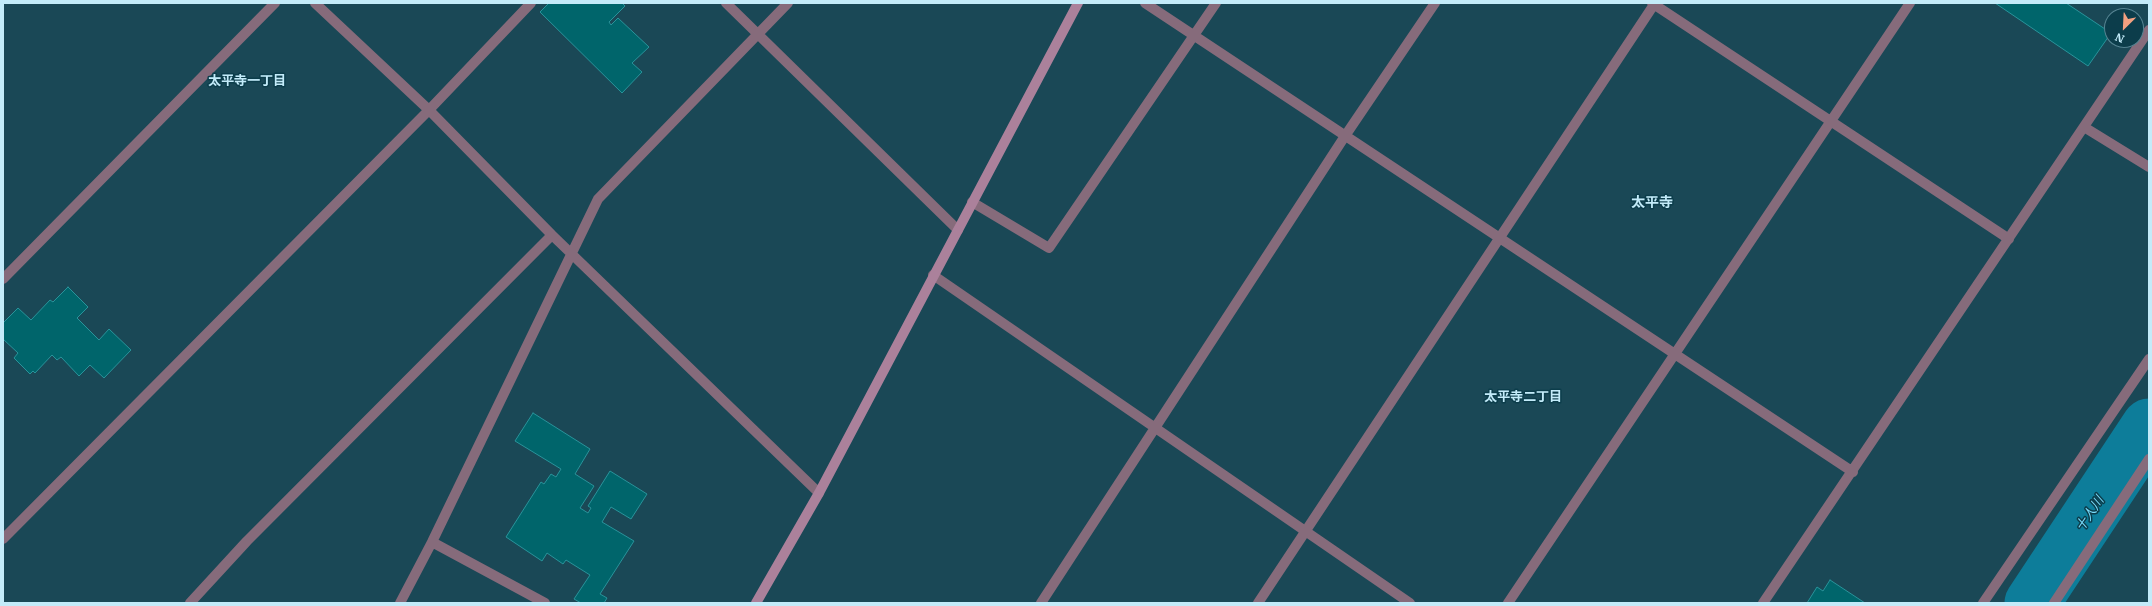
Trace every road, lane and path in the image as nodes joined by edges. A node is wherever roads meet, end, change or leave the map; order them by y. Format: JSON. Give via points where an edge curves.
{"nodes":[{"id":1,"x":275,"y":3,"type":"edge"},
{"id":2,"x":315,"y":3,"type":"edge"},
{"id":3,"x":531,"y":3,"type":"edge"},
{"id":4,"x":726,"y":3,"type":"edge"},
{"id":5,"x":788,"y":3,"type":"edge"},
{"id":6,"x":1078,"y":3,"type":"edge"},
{"id":7,"x":1145,"y":3,"type":"edge"},
{"id":8,"x":1216,"y":3,"type":"edge"},
{"id":9,"x":1435,"y":3,"type":"edge"},
{"id":10,"x":1654,"y":3,"type":"edge"},
{"id":11,"x":1910,"y":3,"type":"edge"},
{"id":12,"x":2149,"y":30,"type":"edge"},
{"id":13,"x":758,"y":34,"type":"junction"},
{"id":14,"x":1194,"y":36,"type":"junction"},
{"id":15,"x":429,"y":110,"type":"junction"},
{"id":16,"x":1831,"y":122,"type":"junction"},
{"id":17,"x":2084,"y":128,"type":"junction"},
{"id":18,"x":1345,"y":136,"type":"junction"},
{"id":19,"x":2149,"y":167,"type":"edge"},
{"id":20,"x":972,"y":202,"type":"junction"},
{"id":21,"x":958,"y":230,"type":"junction"},
{"id":22,"x":552,"y":235,"type":"junction"},
{"id":23,"x":1499,"y":238,"type":"junction"},
{"id":24,"x":2009,"y":239,"type":"junction"},
{"id":25,"x":571,"y":253,"type":"junction"},
{"id":26,"x":933,"y":276,"type":"junction"},
{"id":27,"x":3,"y":279,"type":"edge"},
{"id":28,"x":1674,"y":354,"type":"junction"},
{"id":29,"x":2149,"y":359,"type":"edge"},
{"id":30,"x":1154,"y":427,"type":"junction"},
{"id":31,"x":2149,"y":459,"type":"edge"},
{"id":32,"x":1853,"y":472,"type":"junction"},
{"id":33,"x":819,"y":493,"type":"junction"},
{"id":34,"x":1306,"y":531,"type":"junction"},
{"id":35,"x":3,"y":539,"type":"edge"},
{"id":36,"x":432,"y":542,"type":"junction"},
{"id":37,"x":190,"y":603,"type":"edge"},
{"id":38,"x":400,"y":603,"type":"edge"},
{"id":39,"x":545,"y":603,"type":"edge"},
{"id":40,"x":756,"y":603,"type":"edge"},
{"id":41,"x":1041,"y":603,"type":"edge"},
{"id":42,"x":1258,"y":603,"type":"edge"},
{"id":43,"x":1410,"y":603,"type":"edge"},
{"id":44,"x":1508,"y":603,"type":"edge"},
{"id":45,"x":1763,"y":603,"type":"edge"},
{"id":46,"x":1983,"y":603,"type":"edge"},
{"id":47,"x":2054,"y":603,"type":"edge"}],
"edges":[{"from":1,"to":27,"type":"street"},
{"from":2,"to":15,"type":"street"},
{"from":3,"to":15,"type":"street"},
{"from":4,"to":13,"type":"street"},
{"from":5,"to":13,"type":"street"},
{"from":6,"to":20,"type":"street"},
{"from":7,"to":14,"type":"street"},
{"from":8,"to":14,"type":"street"},
{"from":9,"to":18,"type":"street"},
{"from":10,"to":16,"type":"street"},
{"from":10,"to":23,"type":"street"},
{"from":11,"to":16,"type":"street"},
{"from":12,"to":17,"type":"street"},
{"from":13,"to":21,"type":"street"},
{"from":13,"to":25,"type":"street","via":[[598,199]]},
{"from":14,"to":18,"type":"street"},
{"from":14,"to":20,"type":"street","via":[[1049,248]]},
{"from":15,"to":22,"type":"street"},
{"from":15,"to":35,"type":"street"},
{"from":16,"to":24,"type":"street"},
{"from":16,"to":28,"type":"street"},
{"from":17,"to":19,"type":"street"},
{"from":17,"to":24,"type":"street"},
{"from":18,"to":23,"type":"street"},
{"from":18,"to":30,"type":"street"},
{"from":20,"to":21,"type":"street"},
{"from":21,"to":26,"type":"street"},
{"from":22,"to":25,"type":"street"},
{"from":22,"to":37,"type":"street","via":[[247,541]]},
{"from":23,"to":28,"type":"street"},
{"from":23,"to":34,"type":"street"},
{"from":24,"to":32,"type":"street"},
{"from":25,"to":33,"type":"street"},
{"from":25,"to":36,"type":"street"},
{"from":26,"to":30,"type":"street"},
{"from":26,"to":33,"type":"street"},
{"from":28,"to":32,"type":"street"},
{"from":28,"to":44,"type":"street"},
{"from":29,"to":46,"type":"street"},
{"from":30,"to":34,"type":"street"},
{"from":30,"to":41,"type":"street"},
{"from":31,"to":47,"type":"street"},
{"from":32,"to":45,"type":"street"},
{"from":33,"to":40,"type":"street"},
{"from":34,"to":42,"type":"street"},
{"from":34,"to":43,"type":"street"},
{"from":36,"to":38,"type":"street"},
{"from":36,"to":39,"type":"street"}]}
